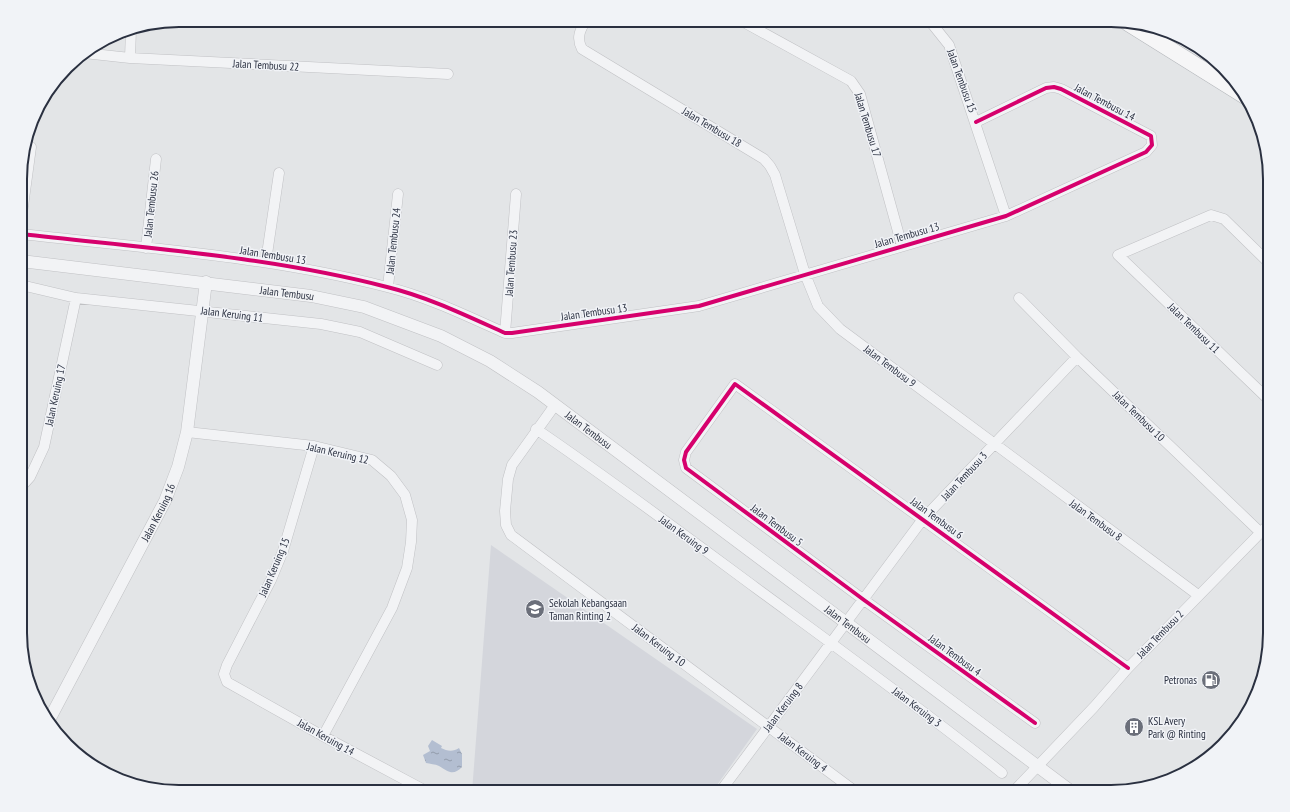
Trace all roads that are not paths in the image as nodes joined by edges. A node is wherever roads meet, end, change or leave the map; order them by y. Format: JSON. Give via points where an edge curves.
{"nodes":[{"id":1,"x":582,"y":27,"type":"edge"},
{"id":2,"x":753,"y":27,"type":"edge"},
{"id":3,"x":934,"y":27,"type":"edge"},
{"id":4,"x":1138,"y":29,"type":"edge"},
{"id":5,"x":131,"y":35,"type":"edge"},
{"id":6,"x":93,"y":54,"type":"edge"},
{"id":7,"x":130,"y":58,"type":"junction"},
{"id":8,"x":448,"y":74,"type":"dead end"},
{"id":9,"x":1234,"y":89,"type":"edge"},
{"id":10,"x":976,"y":122,"type":"junction"},
{"id":11,"x":1152,"y":145,"type":"joint"},
{"id":12,"x":31,"y":147,"type":"dead end"},
{"id":13,"x":156,"y":159,"type":"dead end"},
{"id":14,"x":279,"y":173,"type":"dead end"},
{"id":15,"x":27,"y":177,"type":"edge"},
{"id":16,"x":398,"y":194,"type":"dead end"},
{"id":17,"x":516,"y":194,"type":"dead end"},
{"id":18,"x":1006,"y":216,"type":"junction"},
{"id":19,"x":27,"y":235,"type":"edge"},
{"id":20,"x":902,"y":246,"type":"junction"},
{"id":21,"x":146,"y":248,"type":"junction"},
{"id":22,"x":1263,"y":257,"type":"edge"},
{"id":23,"x":266,"y":261,"type":"junction"},
{"id":24,"x":27,"y":262,"type":"edge"},
{"id":25,"x":805,"y":274,"type":"junction"},
{"id":26,"x":206,"y":282,"type":"junction"},
{"id":27,"x":27,"y":286,"type":"edge"},
{"id":28,"x":388,"y":287,"type":"junction"},
{"id":29,"x":76,"y":298,"type":"junction"},
{"id":30,"x":1018,"y":298,"type":"dead end"},
{"id":31,"x":203,"y":310,"type":"junction"},
{"id":32,"x":505,"y":333,"type":"junction"},
{"id":33,"x":1077,"y":357,"type":"junction"},
{"id":34,"x":437,"y":365,"type":"dead end"},
{"id":35,"x":1263,"y":394,"type":"edge"},
{"id":36,"x":555,"y":404,"type":"junction"},
{"id":37,"x":536,"y":429,"type":"junction"},
{"id":38,"x":187,"y":432,"type":"junction"},
{"id":39,"x":993,"y":444,"type":"junction"},
{"id":40,"x":314,"y":446,"type":"junction"},
{"id":41,"x":684,"y":460,"type":"joint"},
{"id":42,"x":27,"y":480,"type":"edge"},
{"id":43,"x":923,"y":519,"type":"junction"},
{"id":44,"x":1261,"y":533,"type":"joint"},
{"id":45,"x":1198,"y":595,"type":"junction"},
{"id":46,"x":864,"y":600,"type":"junction"},
{"id":47,"x":846,"y":622,"type":"junction"},
{"id":48,"x":831,"y":642,"type":"junction"},
{"id":49,"x":1128,"y":668,"type":"junction"},
{"id":50,"x":227,"y":682,"type":"joint"},
{"id":51,"x":51,"y":716,"type":"edge"},
{"id":52,"x":1035,"y":723,"type":"dead end"},
{"id":53,"x":769,"y":726,"type":"junction"},
{"id":54,"x":323,"y":736,"type":"junction"},
{"id":55,"x":1037,"y":765,"type":"junction"},
{"id":56,"x":1002,"y":773,"type":"dead end"},
{"id":57,"x":415,"y":785,"type":"edge"},
{"id":58,"x":725,"y":785,"type":"edge"},
{"id":59,"x":847,"y":785,"type":"edge"},
{"id":60,"x":1019,"y":785,"type":"edge"},
{"id":61,"x":1063,"y":785,"type":"edge"}],
"edges":[{"from":1,"to":25,"type":"street","name":"Jalan Tembusu 18","via":[[578,36],[582,49],[764,159],[775,175]]},
{"from":2,"to":20,"type":"street","name":"Jalan Tembusu 17","via":[[851,81],[860,94]]},
{"from":3,"to":10,"type":"street","name":"Jalan Tembusu 15","via":[[949,45]]},
{"from":4,"to":9,"type":"highway"},
{"from":5,"to":7,"type":"street"},
{"from":6,"to":7,"type":"street","name":"Jalan Tembusu 22"},
{"from":7,"to":8,"type":"street","name":"Jalan Tembusu 22"},
{"from":10,"to":11,"type":"street","name":"Jalan Tembusu 14","via":[[1046,88],[1054,87],[1151,136]]},
{"from":10,"to":18,"type":"street","name":"Jalan Tembusu 15"},
{"from":11,"to":18,"type":"street","name":"Jalan Tembusu 13","via":[[1146,152]]},
{"from":12,"to":15,"type":"street"},
{"from":13,"to":21,"type":"street","name":"Jalan Tembusu 26"},
{"from":14,"to":23,"type":"street"},
{"from":16,"to":28,"type":"street","name":"Jalan Tembusu 24"},
{"from":17,"to":32,"type":"street","name":"Jalan Tembusu 23"},
{"from":18,"to":20,"type":"street","name":"Jalan Tembusu 13"},
{"from":19,"to":21,"type":"street","name":"Jalan Tembusu 13"},
{"from":20,"to":25,"type":"street","name":"Jalan Tembusu 13"},
{"from":21,"to":23,"type":"street","name":"Jalan Tembusu 13"},
{"from":22,"to":35,"type":"street","name":"Jalan Tembusu 11","via":[[1224,219],[1211,215],[1118,255]]},
{"from":23,"to":28,"type":"street","name":"Jalan Tembusu 13"},
{"from":24,"to":26,"type":"street","name":"Jalan Tembusu"},
{"from":25,"to":32,"type":"street","name":"Jalan Tembusu 13","via":[[699,306]]},
{"from":25,"to":39,"type":"street","name":"Jalan Tembusu 9","via":[[818,306],[840,329]]},
{"from":26,"to":31,"type":"street","name":"Jalan Keruing 16"},
{"from":26,"to":36,"type":"street","name":"Jalan Tembusu","via":[[311,296],[364,307],[441,336],[490,361]]},
{"from":27,"to":29,"type":"street","name":"Jalan Keruing 11"},
{"from":28,"to":32,"type":"street","name":"Jalan Tembusu 13","via":[[449,308]]},
{"from":29,"to":31,"type":"street","name":"Jalan Keruing 11"},
{"from":29,"to":42,"type":"street","name":"Jalan Keruing 17","via":[[44,447]]},
{"from":30,"to":33,"type":"street","name":"Jalan Tembusu 10"},
{"from":31,"to":34,"type":"street","name":"Jalan Keruing 11","via":[[321,324],[360,332]]},
{"from":31,"to":38,"type":"street","name":"Jalan Keruing 16"},
{"from":33,"to":39,"type":"street","name":"Jalan Tembusu 3"},
{"from":33,"to":44,"type":"street","name":"Jalan Tembusu 10"},
{"from":36,"to":37,"type":"street"},
{"from":36,"to":47,"type":"street","name":"Jalan Tembusu"},
{"from":37,"to":48,"type":"street","name":"Jalan Keruing 9","via":[[599,472]]},
{"from":37,"to":53,"type":"street","name":"Jalan Keruing 10","via":[[512,465],[508,480],[505,511],[506,526],[511,535]]},
{"from":38,"to":40,"type":"street","name":"Jalan Keruing 12"},
{"from":38,"to":51,"type":"street","name":"Jalan Keruing 16","via":[[178,467],[165,501]]},
{"from":39,"to":43,"type":"street","name":"Jalan Tembusu 3"},
{"from":39,"to":45,"type":"street","name":"Jalan Tembusu 8"},
{"from":40,"to":50,"type":"street","name":"Jalan Keruing 15","via":[[283,551],[271,580],[227,665],[224,674]]},
{"from":40,"to":54,"type":"street","name":"Jalan Keruing 12","via":[[372,460],[391,476],[405,495],[412,520],[407,568],[392,608]]},
{"from":41,"to":43,"type":"street","name":"Jalan Tembusu 6","via":[[686,452],[735,384]]},
{"from":41,"to":46,"type":"street","name":"Jalan Tembusu 5","via":[[686,468]]},
{"from":43,"to":46,"type":"street","name":"Jalan Tembusu 3"},
{"from":43,"to":49,"type":"street","name":"Jalan Tembusu 6"},
{"from":44,"to":45,"type":"street","name":"Jalan Tembusu 2"},
{"from":45,"to":49,"type":"street","name":"Jalan Tembusu 2"},
{"from":46,"to":47,"type":"street","name":"Jalan Tembusu 3"},
{"from":46,"to":52,"type":"street","name":"Jalan Tembusu 4"},
{"from":47,"to":48,"type":"street","name":"Jalan Keruing 8"},
{"from":47,"to":55,"type":"street","name":"Jalan Tembusu"},
{"from":48,"to":53,"type":"street","name":"Jalan Keruing 8"},
{"from":48,"to":56,"type":"street","name":"Jalan Keruing 3"},
{"from":49,"to":55,"type":"street","name":"Jalan Tembusu 2"},
{"from":50,"to":54,"type":"street","name":"Jalan Keruing 14"},
{"from":53,"to":58,"type":"street","name":"Jalan Keruing 8"},
{"from":53,"to":59,"type":"street","name":"Jalan Keruing 4"},
{"from":54,"to":57,"type":"street","name":"Jalan Keruing 14"},
{"from":55,"to":60,"type":"street","name":"Jalan Tembusu 2"},
{"from":55,"to":61,"type":"street","name":"Jalan Tembusu"}]}
